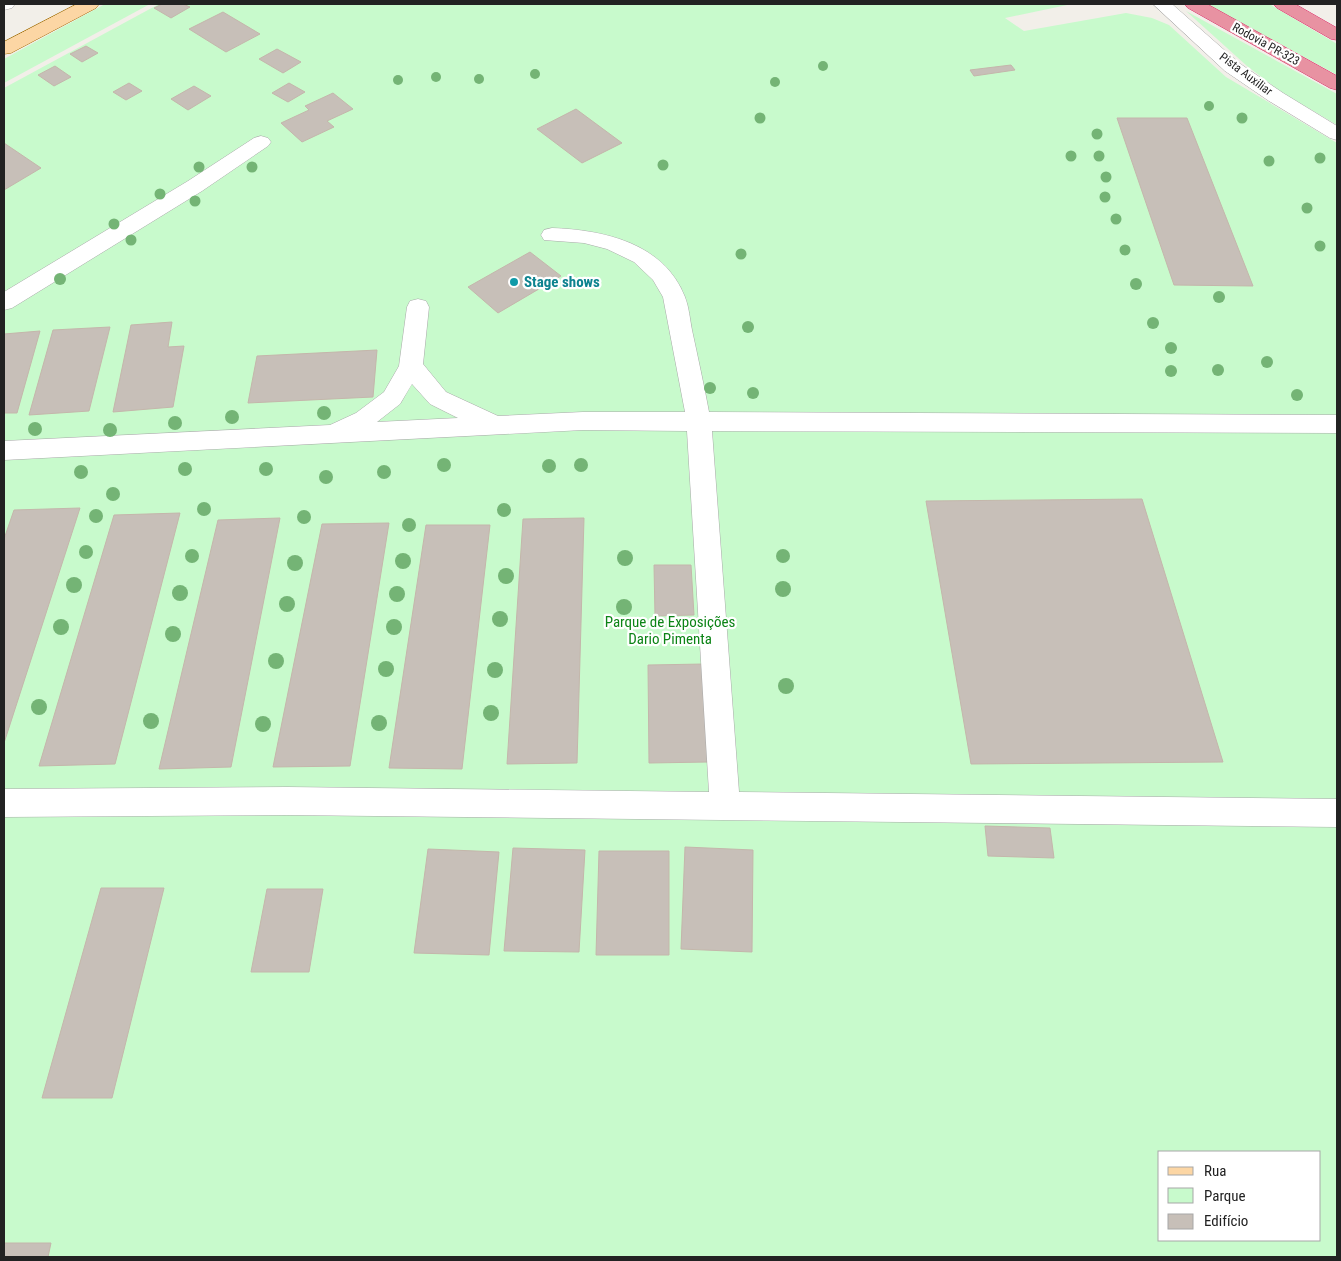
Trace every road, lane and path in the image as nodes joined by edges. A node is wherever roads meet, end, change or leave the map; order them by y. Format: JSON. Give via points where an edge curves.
{"nodes":[{"id":1,"x":90,"y":4,"type":"edge"},
{"id":2,"x":1162,"y":4,"type":"edge"},
{"id":3,"x":1194,"y":4,"type":"edge"},
{"id":4,"x":1283,"y":4,"type":"edge"},
{"id":5,"x":1337,"y":35,"type":"edge"},
{"id":6,"x":4,"y":49,"type":"edge"},
{"id":7,"x":1337,"y":84,"type":"edge"},
{"id":8,"x":1337,"y":134,"type":"edge"},
{"id":9,"x":261,"y":142,"type":"dead end"},
{"id":10,"x":552,"y":235,"type":"dead end"},
{"id":11,"x":4,"y":302,"type":"edge"},
{"id":12,"x":418,"y":307,"type":"dead end"},
{"id":13,"x":411,"y":366,"type":"junction"},
{"id":14,"x":699,"y":421,"type":"junction"},
{"id":15,"x":1337,"y":424,"type":"edge"},
{"id":16,"x":496,"y":426,"type":"junction"},
{"id":17,"x":329,"y":435,"type":"junction"},
{"id":18,"x":4,"y":451,"type":"edge"},
{"id":19,"x":4,"y":803,"type":"edge"},
{"id":20,"x":725,"y":806,"type":"junction"},
{"id":21,"x":1337,"y":813,"type":"edge"}],
"edges":[{"from":1,"to":6,"type":"main road"},
{"from":2,"to":8,"type":"street","name":"Pista Auxiliar","via":[[1232,67]]},
{"from":3,"to":7,"type":"highway","name":"Rodovia PR-323"},
{"from":4,"to":5,"type":"highway"},
{"from":9,"to":11,"type":"street"},
{"from":10,"to":14,"type":"street","via":[[584,236],[614,244],[642,257],[661,275],[674,297]]},
{"from":12,"to":13,"type":"street"},
{"from":13,"to":16,"type":"street","via":[[438,398]]},
{"from":13,"to":17,"type":"street","via":[[392,398],[365,419]]},
{"from":14,"to":15,"type":"street"},
{"from":14,"to":16,"type":"street","via":[[583,421]]},
{"from":14,"to":20,"type":"street"},
{"from":16,"to":17,"type":"street"},
{"from":17,"to":18,"type":"street"},
{"from":19,"to":20,"type":"street","via":[[287,801]]},
{"from":20,"to":21,"type":"street"}]}
